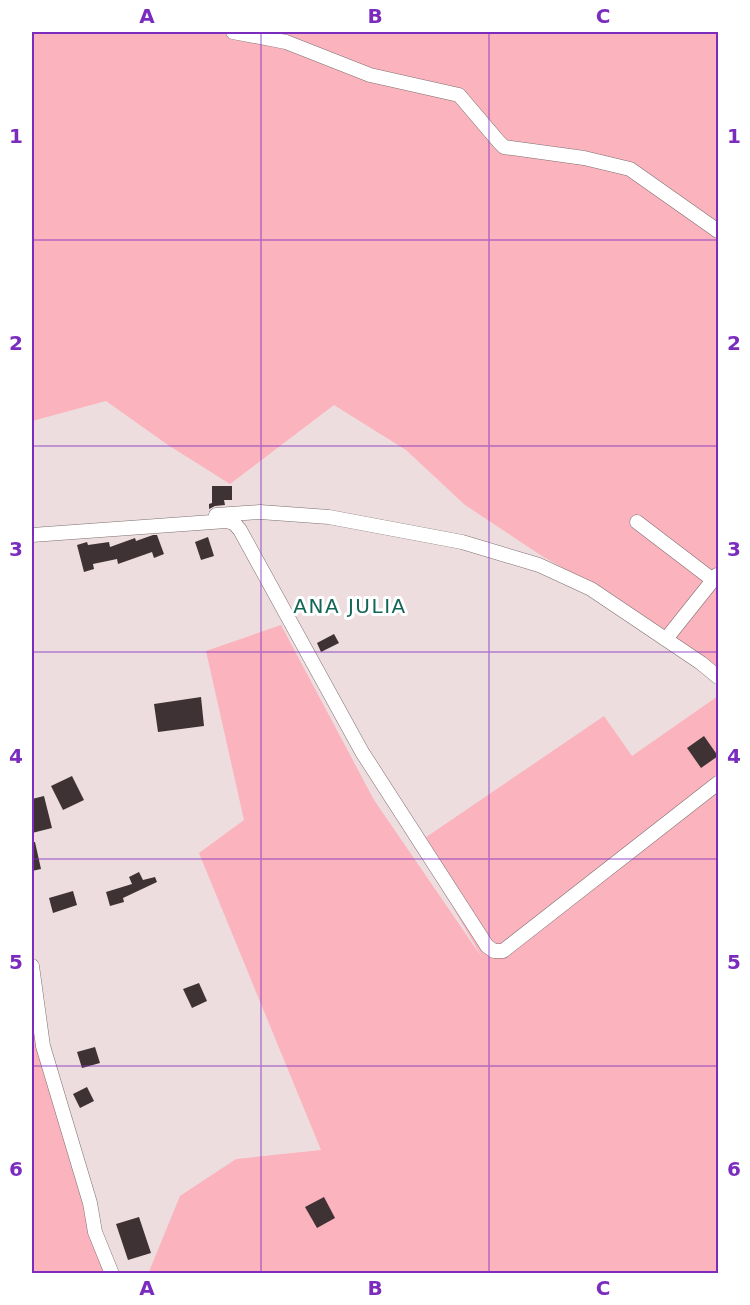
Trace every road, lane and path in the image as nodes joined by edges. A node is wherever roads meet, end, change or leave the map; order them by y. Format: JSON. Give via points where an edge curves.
{"nodes":[{"id":1,"x":233,"y":32,"type":"edge"},
{"id":2,"x":286,"y":37,"type":"edge"},
{"id":3,"x":718,"y":231,"type":"edge"},
{"id":4,"x":637,"y":522,"type":"dead end"},
{"id":5,"x":32,"y":528,"type":"edge"},
{"id":6,"x":32,"y":535,"type":"edge"},
{"id":7,"x":716,"y":576,"type":"edge"},
{"id":8,"x":666,"y":639,"type":"junction"},
{"id":9,"x":718,"y":677,"type":"edge"},
{"id":10,"x":718,"y":783,"type":"edge"},
{"id":11,"x":32,"y":966,"type":"edge"},
{"id":12,"x":112,"y":1274,"type":"edge"}],
"edges":[{"from":1,"to":2,"type":"street"},
{"from":2,"to":3,"type":"street","via":[[370,75],[459,95],[504,147],[584,158],[630,170]]},
{"from":4,"to":7,"type":"street"},
{"from":5,"to":8,"type":"street","via":[[260,512],[329,517],[462,542],[539,565],[591,589]]},
{"from":6,"to":10,"type":"street","via":[[234,523],[362,752],[487,946],[494,951],[503,951]]},
{"from":7,"to":8,"type":"street"},
{"from":8,"to":9,"type":"street"},
{"from":11,"to":12,"type":"street","via":[[43,1046],[95,1232]]}]}
